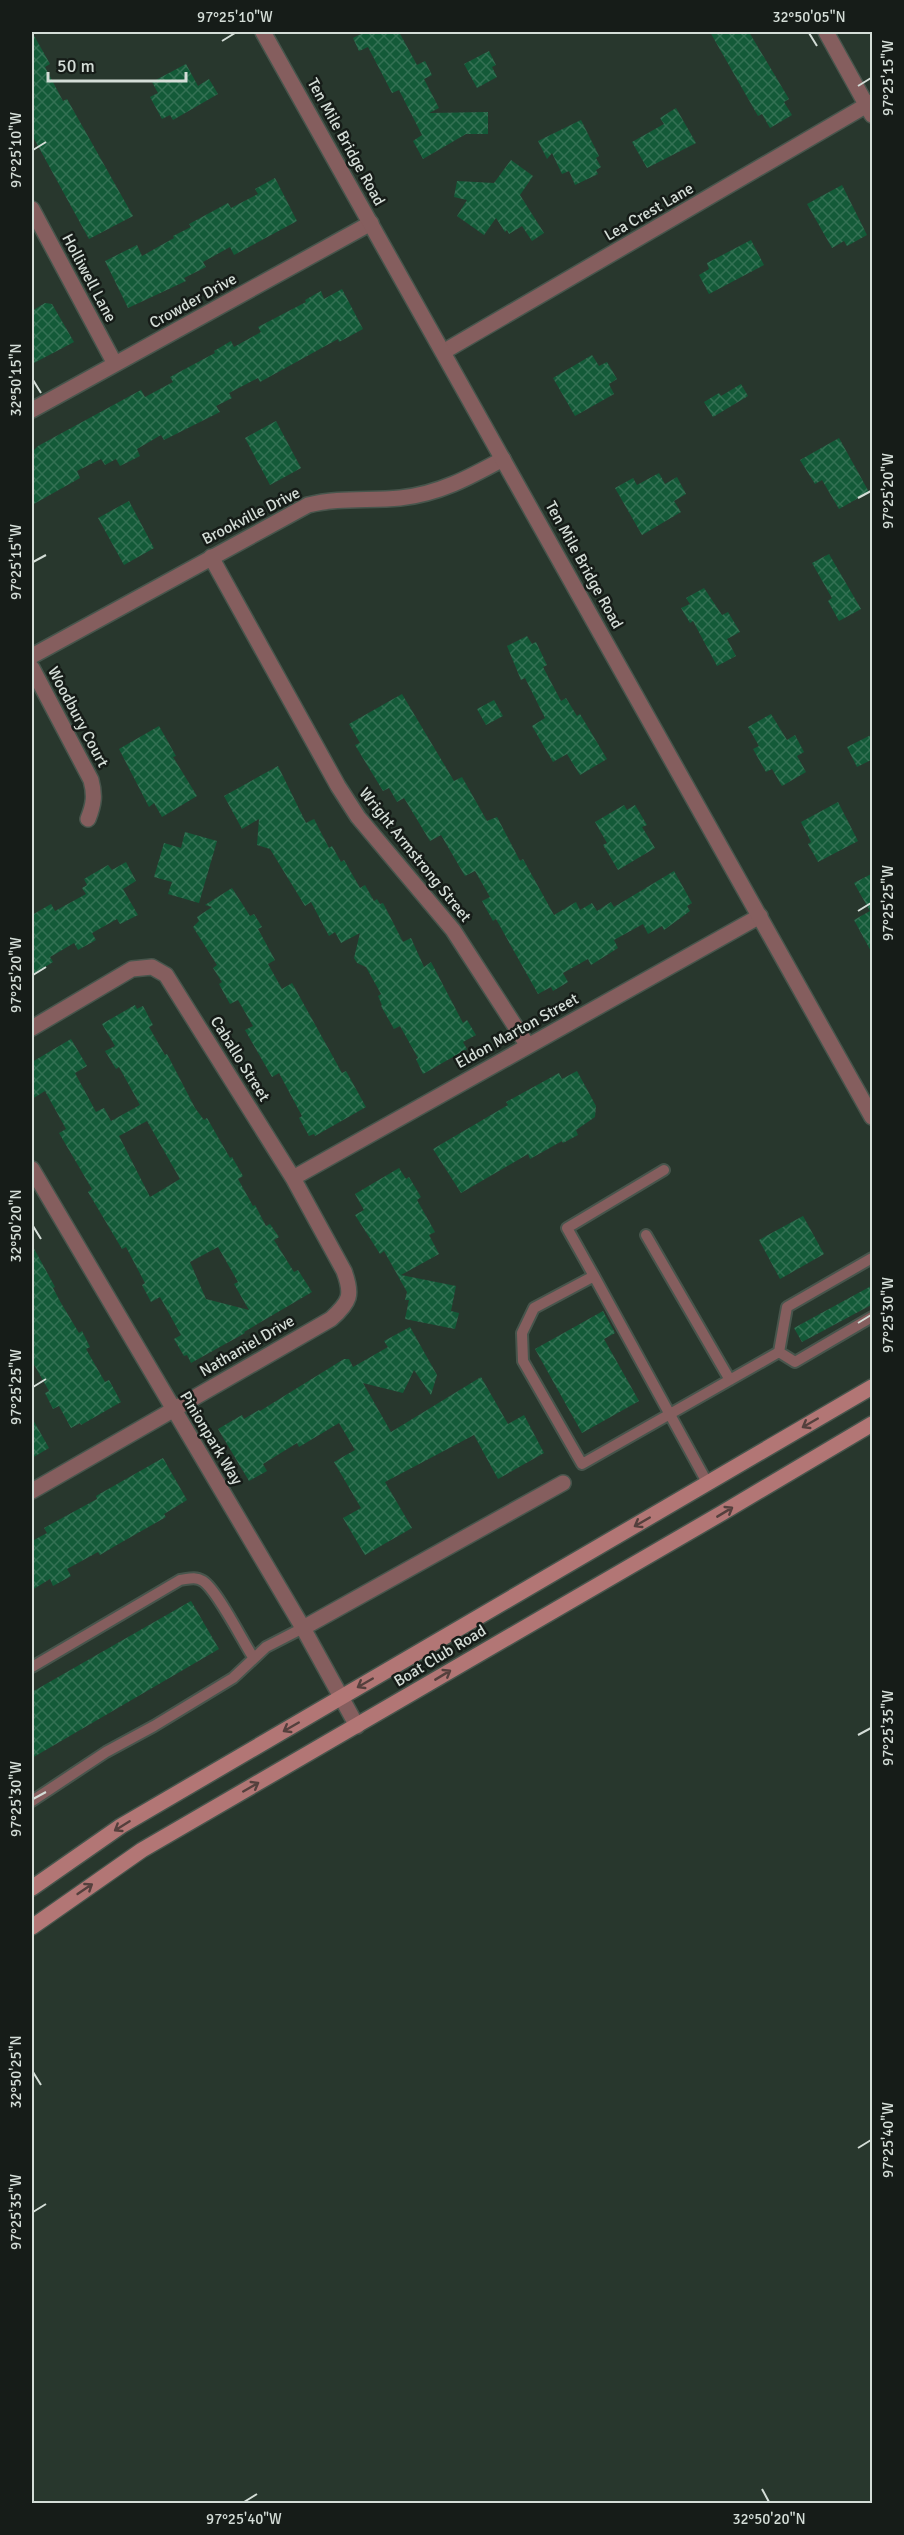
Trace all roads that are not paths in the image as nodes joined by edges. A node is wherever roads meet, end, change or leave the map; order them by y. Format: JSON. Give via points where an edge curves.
{"nodes":[{"id":1,"x":263,"y":32,"type":"edge"},
{"id":2,"x":826,"y":32,"type":"edge"},
{"id":3,"x":871,"y":107,"type":"edge"},
{"id":4,"x":32,"y":209,"type":"edge"},
{"id":5,"x":371,"y":223,"type":"junction"},
{"id":6,"x":443,"y":352,"type":"junction"},
{"id":7,"x":115,"y":364,"type":"junction"},
{"id":8,"x":32,"y":410,"type":"edge"},
{"id":9,"x":503,"y":459,"type":"junction"},
{"id":10,"x":211,"y":557,"type":"junction"},
{"id":11,"x":32,"y":656,"type":"edge"},
{"id":12,"x":32,"y":668,"type":"edge"},
{"id":13,"x":88,"y":819,"type":"dead end"},
{"id":14,"x":760,"y":916,"type":"junction"},
{"id":15,"x":32,"y":1028,"type":"edge"},
{"id":16,"x":528,"y":1046,"type":"junction"},
{"id":17,"x":873,"y":1117,"type":"edge"},
{"id":18,"x":32,"y":1169,"type":"edge"},
{"id":19,"x":664,"y":1170,"type":"dead end"},
{"id":20,"x":293,"y":1178,"type":"junction"},
{"id":21,"x":646,"y":1235,"type":"dead end"},
{"id":22,"x":873,"y":1258,"type":"edge"},
{"id":23,"x":594,"y":1276,"type":"junction"},
{"id":24,"x":349,"y":1298,"type":"joint"},
{"id":25,"x":873,"y":1317,"type":"edge"},
{"id":26,"x":779,"y":1352,"type":"junction"},
{"id":27,"x":730,"y":1380,"type":"junction"},
{"id":28,"x":873,"y":1387,"type":"edge"},
{"id":29,"x":173,"y":1409,"type":"junction"},
{"id":30,"x":670,"y":1413,"type":"junction"},
{"id":31,"x":873,"y":1424,"type":"edge"},
{"id":32,"x":564,"y":1483,"type":"dead end"},
{"id":33,"x":708,"y":1484,"type":"junction"},
{"id":34,"x":32,"y":1491,"type":"edge"},
{"id":35,"x":303,"y":1628,"type":"junction"},
{"id":36,"x":253,"y":1657,"type":"junction"},
{"id":37,"x":32,"y":1667,"type":"edge"},
{"id":38,"x":341,"y":1697,"type":"junction"},
{"id":39,"x":357,"y":1726,"type":"junction"},
{"id":40,"x":33,"y":1796,"type":"edge"},
{"id":41,"x":32,"y":1888,"type":"edge"},
{"id":42,"x":32,"y":1928,"type":"edge"}],
"edges":[{"from":1,"to":5,"type":"street","name":"Ten Mile Bridge Road"},
{"from":2,"to":3,"type":"street"},
{"from":3,"to":6,"type":"street","name":"Lea Crest Lane"},
{"from":4,"to":7,"type":"street","name":"Holliwell Lane"},
{"from":5,"to":6,"type":"street","name":"Ten Mile Bridge Road"},
{"from":5,"to":7,"type":"street","name":"Crowder Drive"},
{"from":6,"to":9,"type":"street","name":"Ten Mile Bridge Road"},
{"from":7,"to":8,"type":"street","name":"Crowder Drive"},
{"from":9,"to":10,"type":"street","name":"Brookville Drive","via":[[460,483],[432,492],[400,498],[330,500],[309,506]]},
{"from":9,"to":14,"type":"street","name":"Ten Mile Bridge Road"},
{"from":10,"to":11,"type":"street","name":"Brookville Drive"},
{"from":10,"to":16,"type":"street","name":"Wright Armstrong Street","via":[[338,786],[358,816],[453,930]]},
{"from":12,"to":13,"type":"street","name":"Woodbury Court","via":[[91,780],[94,804]]},
{"from":14,"to":16,"type":"street","name":"Eldon Marton Street"},
{"from":14,"to":17,"type":"street","name":"Ten Mile Bridge Road"},
{"from":15,"to":20,"type":"street","name":"Caballo Street","via":[[132,969],[152,967],[166,975]]},
{"from":16,"to":20,"type":"street","name":"Eldon Marton Street"},
{"from":18,"to":29,"type":"street","name":"Pinionpark Way"},
{"from":19,"to":23,"type":"lane","via":[[567,1228]]},
{"from":20,"to":24,"type":"street","name":"Caballo Street","via":[[344,1272],[350,1287]]},
{"from":21,"to":27,"type":"lane"},
{"from":22,"to":26,"type":"lane","via":[[787,1307]]},
{"from":23,"to":30,"type":"lane"},
{"from":23,"to":30,"type":"lane","via":[[534,1308],[522,1333],[523,1361],[582,1464]]},
{"from":24,"to":29,"type":"street","name":"Nathaniel Drive","via":[[331,1319]]},
{"from":25,"to":26,"type":"lane","via":[[795,1362]]},
{"from":26,"to":27,"type":"lane"},
{"from":27,"to":30,"type":"lane"},
{"from":28,"to":33,"type":"main road","name":"Boat Club Road","one_way":true},
{"from":29,"to":34,"type":"street","name":"Nathaniel Drive"},
{"from":29,"to":35,"type":"street","name":"Pinionpark Way"},
{"from":30,"to":33,"type":"lane"},
{"from":39,"to":31,"type":"main road","name":"Boat Club Road","one_way":true},
{"from":32,"to":35,"type":"street"},
{"from":33,"to":38,"type":"main road","name":"Boat Club Road","one_way":true},
{"from":35,"to":36,"type":"lane"},
{"from":35,"to":38,"type":"street","name":"Pinionpark Way"},
{"from":36,"to":37,"type":"lane","via":[[216,1597],[204,1582],[194,1578],[180,1580]]},
{"from":36,"to":40,"type":"lane","via":[[233,1678]]},
{"from":38,"to":39,"type":"street","name":"Pinionpark Way"},
{"from":38,"to":41,"type":"main road","name":"Boat Club Road","one_way":true,"via":[[121,1826]]},
{"from":42,"to":39,"type":"main road","name":"Boat Club Road","one_way":true,"via":[[142,1850]]}]}
